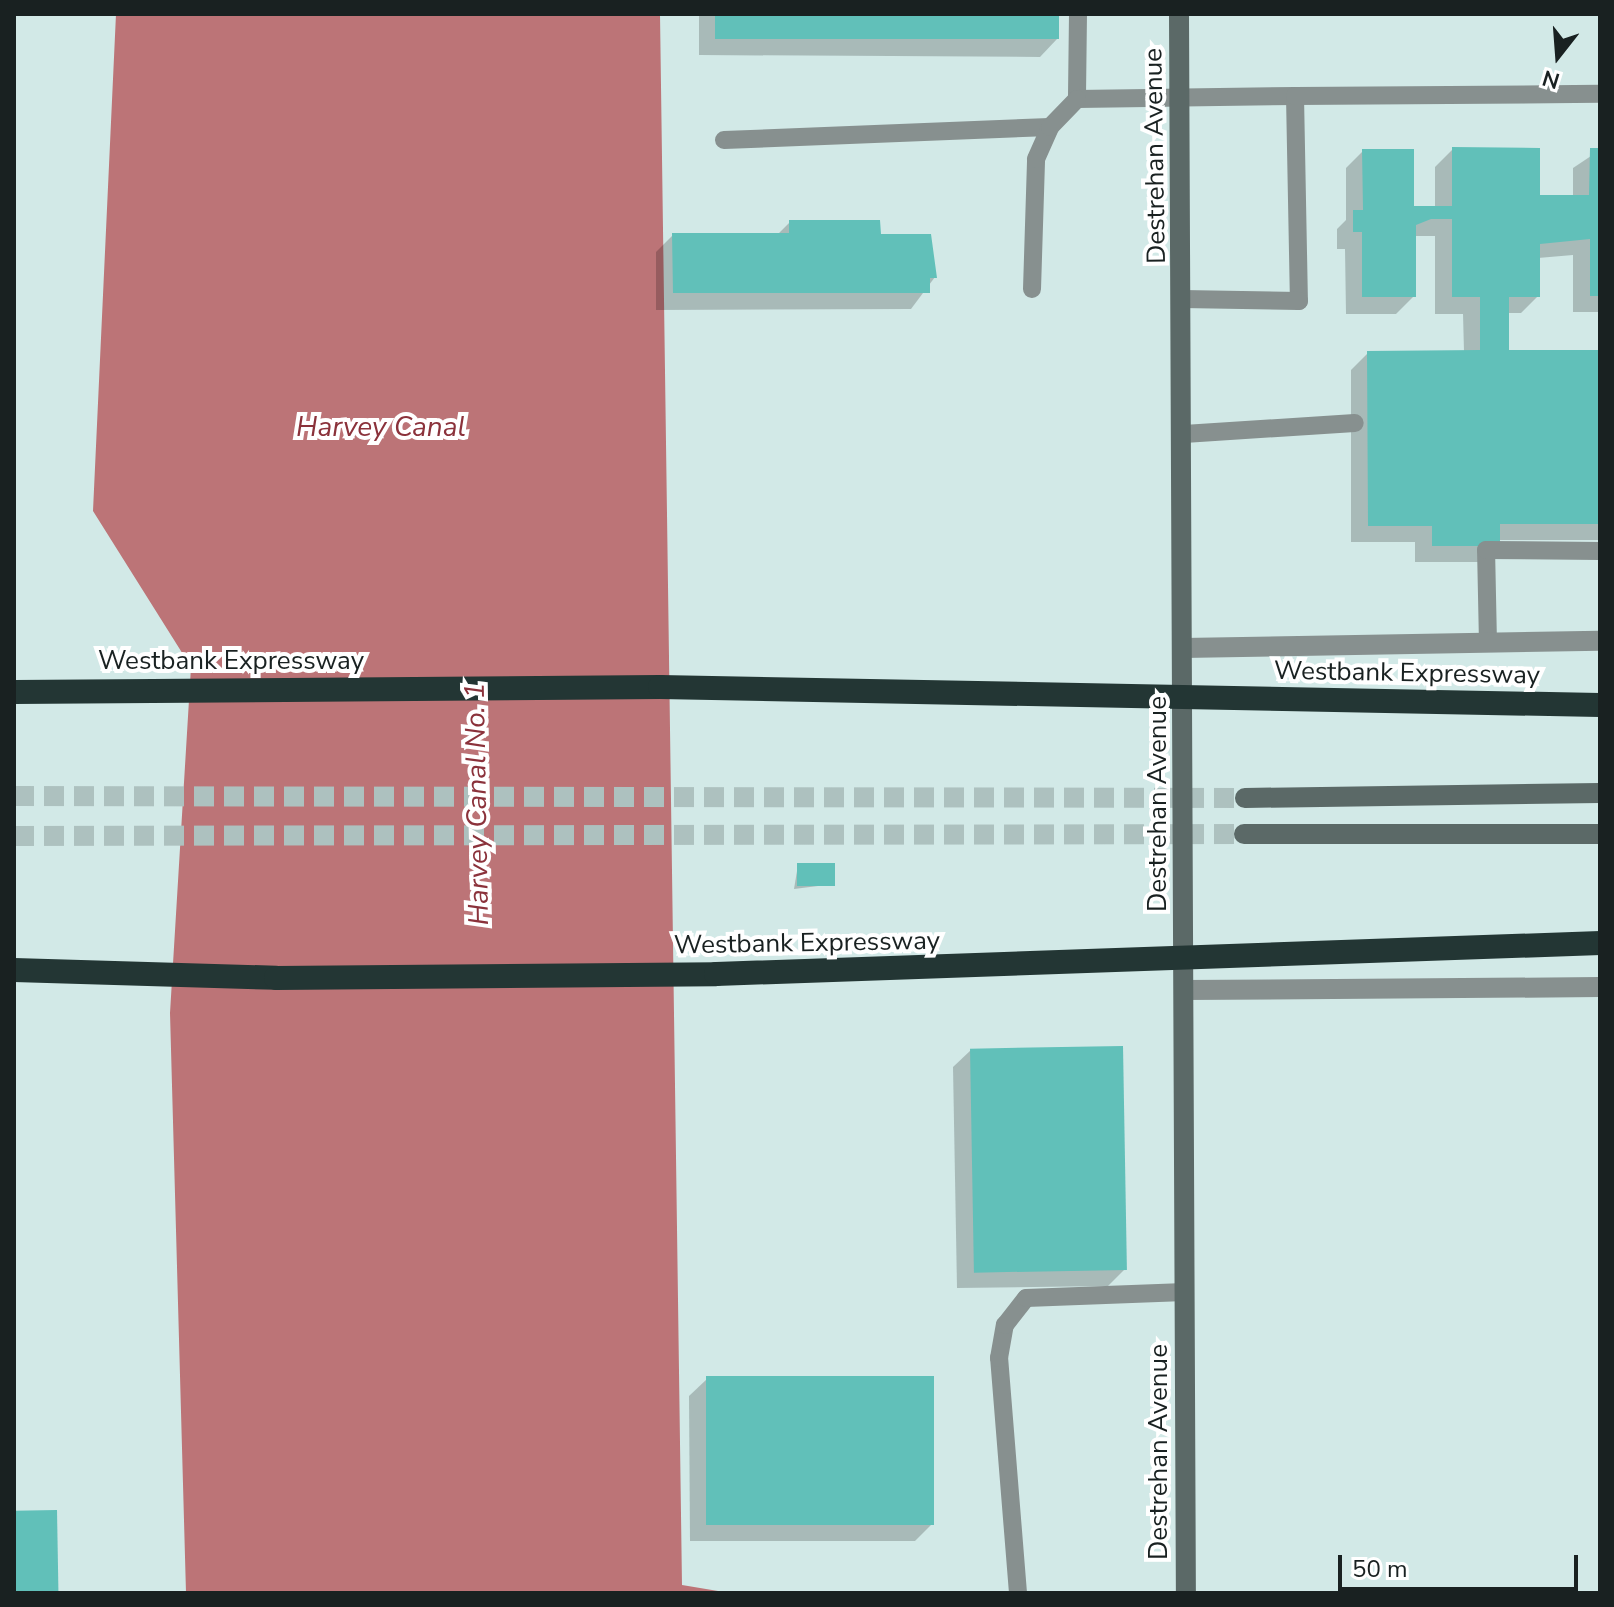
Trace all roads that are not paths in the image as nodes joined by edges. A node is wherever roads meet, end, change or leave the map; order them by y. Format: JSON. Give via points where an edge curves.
{"nodes":[{"id":1,"x":1078,"y":14,"type":"edge"},
{"id":2,"x":1179,"y":14,"type":"edge"},
{"id":3,"x":1179,"y":93,"type":"junction"},
{"id":4,"x":1600,"y":94,"type":"edge"},
{"id":5,"x":1295,"y":96,"type":"junction"},
{"id":6,"x":1077,"y":99,"type":"junction"},
{"id":7,"x":1050,"y":127,"type":"junction"},
{"id":8,"x":724,"y":140,"type":"dead end"},
{"id":9,"x":1032,"y":289,"type":"dead end"},
{"id":10,"x":1182,"y":299,"type":"junction"},
{"id":11,"x":1355,"y":423,"type":"dead end"},
{"id":12,"x":1184,"y":434,"type":"junction"},
{"id":13,"x":1600,"y":551,"type":"edge"},
{"id":14,"x":1600,"y":641,"type":"edge"},
{"id":15,"x":1488,"y":643,"type":"junction"},
{"id":16,"x":1183,"y":648,"type":"junction"},
{"id":17,"x":14,"y":692,"type":"edge"},
{"id":18,"x":1600,"y":705,"type":"edge"},
{"id":19,"x":1600,"y":793,"type":"edge"},
{"id":20,"x":1245,"y":798,"type":"tunnel mouth"},
{"id":21,"x":1244,"y":834,"type":"tunnel mouth"},
{"id":22,"x":1600,"y":834,"type":"edge"},
{"id":23,"x":1600,"y":943,"type":"edge"},
{"id":24,"x":14,"y":970,"type":"edge"},
{"id":25,"x":1600,"y":987,"type":"edge"},
{"id":26,"x":1184,"y":990,"type":"junction"},
{"id":27,"x":1185,"y":1292,"type":"junction"},
{"id":28,"x":1018,"y":1593,"type":"edge"},
{"id":29,"x":1186,"y":1593,"type":"edge"}],
"edges":[{"from":1,"to":6,"type":"lane"},
{"from":2,"to":3,"type":"main road","name":"Destrehan Avenue"},
{"from":3,"to":5,"type":"lane"},
{"from":3,"to":6,"type":"lane"},
{"from":3,"to":10,"type":"main road","name":"Destrehan Avenue"},
{"from":4,"to":5,"type":"lane"},
{"from":5,"to":10,"type":"lane","via":[[1299,301]]},
{"from":6,"to":7,"type":"lane"},
{"from":7,"to":8,"type":"lane"},
{"from":7,"to":9,"type":"lane","via":[[1030,203]]},
{"from":10,"to":12,"type":"main road","name":"Destrehan Avenue"},
{"from":11,"to":12,"type":"lane"},
{"from":12,"to":16,"type":"main road","name":"Destrehan Avenue"},
{"from":13,"to":15,"type":"lane","via":[[1486,550]]},
{"from":14,"to":15,"type":"street","name":"Westbank Expressway"},
{"from":15,"to":16,"type":"street","name":"Westbank Expressway"},
{"from":16,"to":26,"type":"main road","name":"Destrehan Avenue"},
{"from":17,"to":18,"type":"highway","name":"Westbank Expressway","bridge":true,"via":[[660,687]]},
{"from":19,"to":20,"type":"main road"},
{"from":21,"to":22,"type":"main road"},
{"from":23,"to":24,"type":"highway","name":"Westbank Expressway","bridge":true,"via":[[716,974],[276,978]]},
{"from":25,"to":26,"type":"street"},
{"from":26,"to":27,"type":"main road","name":"Destrehan Avenue"},
{"from":27,"to":28,"type":"lane","via":[[1026,1298],[1005,1325],[999,1358]]},
{"from":27,"to":29,"type":"main road","name":"Destrehan Avenue"}]}
